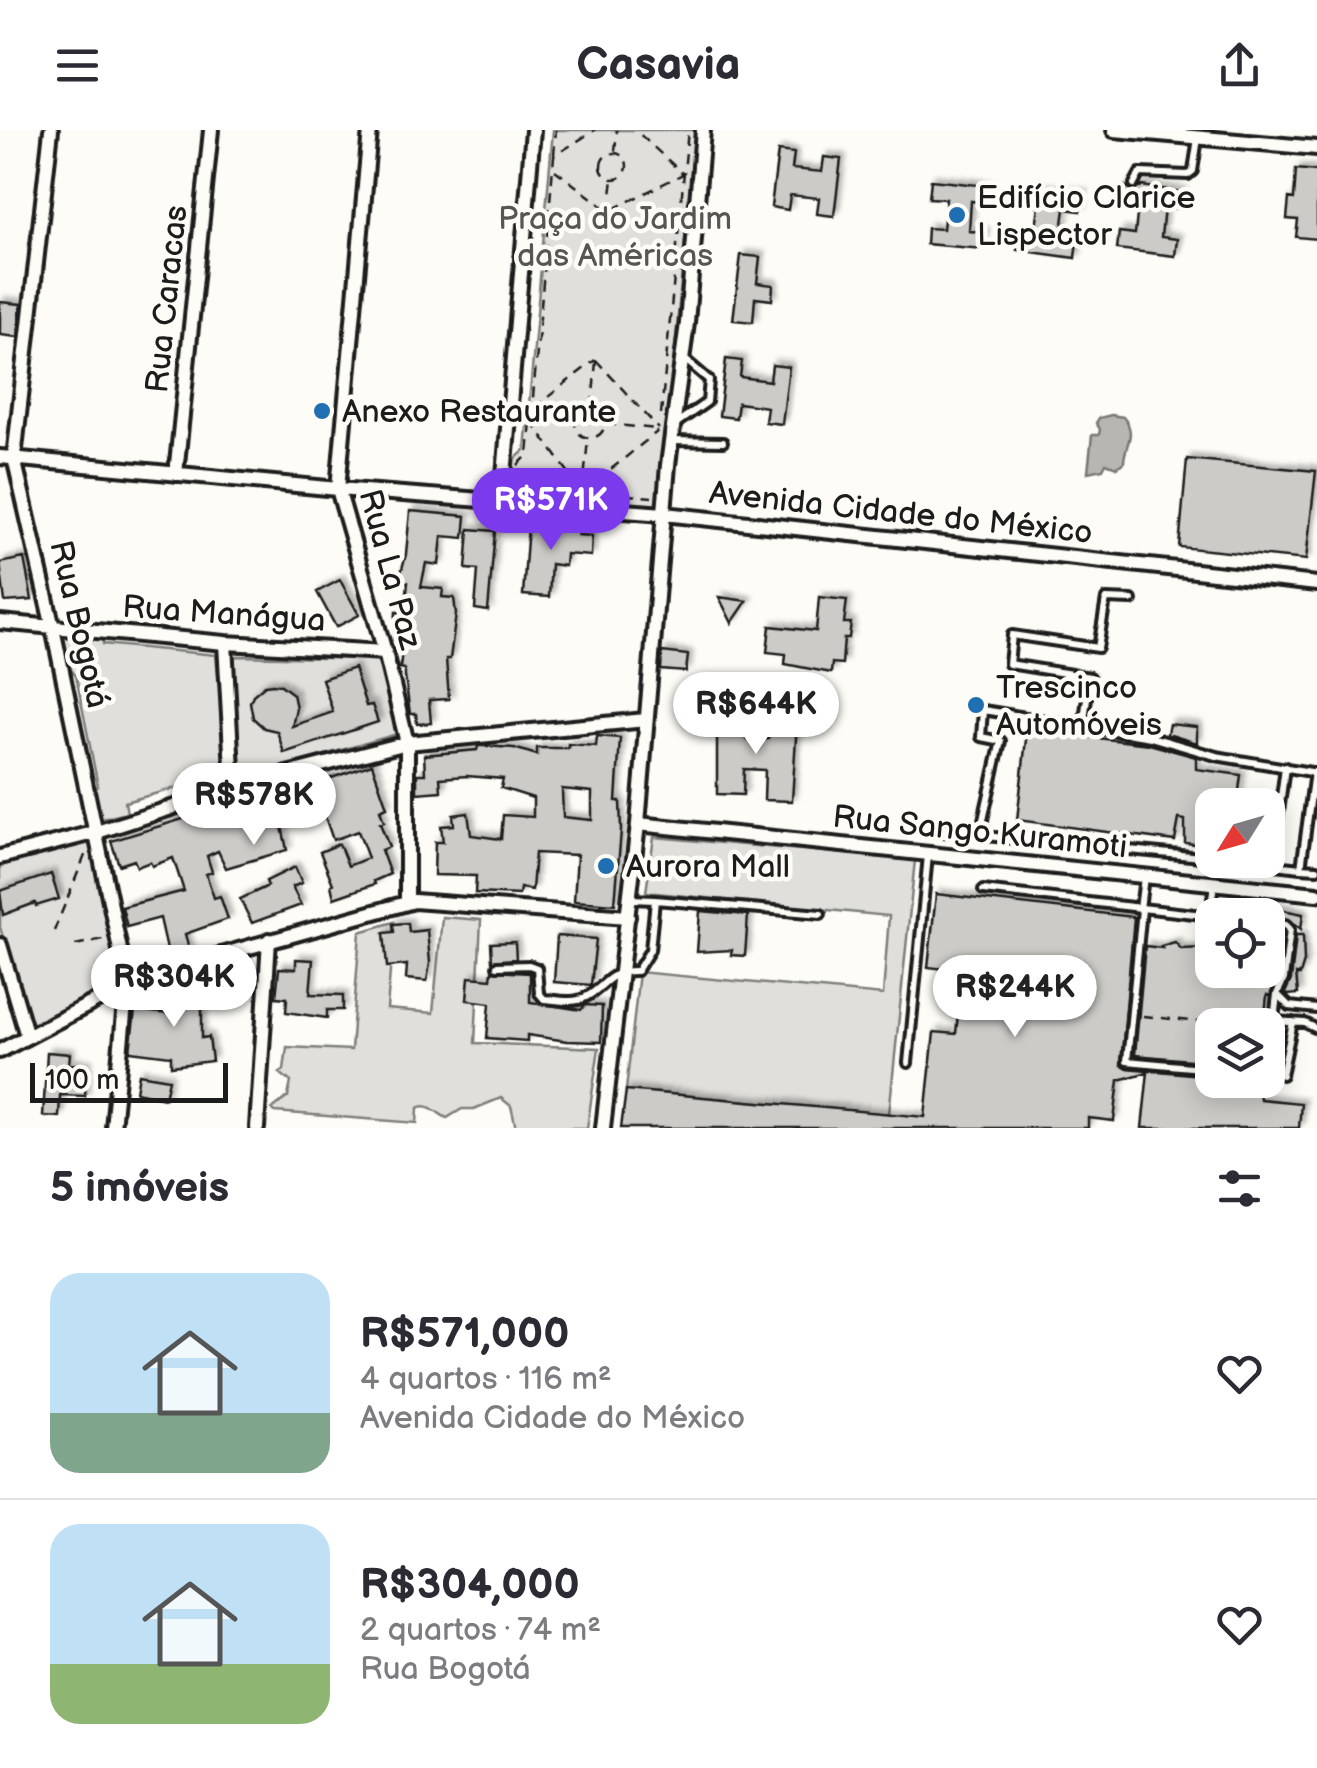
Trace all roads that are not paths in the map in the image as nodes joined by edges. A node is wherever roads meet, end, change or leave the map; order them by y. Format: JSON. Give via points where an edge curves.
{"nodes":[{"id":1,"x":51,"y":130,"type":"edge"},
{"id":2,"x":212,"y":130,"type":"edge"},
{"id":3,"x":370,"y":130,"type":"edge"},
{"id":4,"x":533,"y":130,"type":"edge"},
{"id":5,"x":703,"y":130,"type":"edge"},
{"id":6,"x":1114,"y":130,"type":"edge"},
{"id":7,"x":1193,"y":134,"type":"edge"},
{"id":8,"x":1317,"y":148,"type":"edge"},
{"id":9,"x":1134,"y":184,"type":"dead end"},
{"id":10,"x":680,"y":356,"type":"junction"},
{"id":11,"x":666,"y":428,"type":"junction"},
{"id":12,"x":671,"y":441,"type":"junction"},
{"id":13,"x":722,"y":442,"type":"dead end"},
{"id":14,"x":7,"y":458,"type":"edge"},
{"id":15,"x":176,"y":474,"type":"junction"},
{"id":16,"x":338,"y":489,"type":"junction"},
{"id":17,"x":502,"y":500,"type":"junction"},
{"id":18,"x":664,"y":514,"type":"junction"},
{"id":19,"x":1317,"y":584,"type":"edge"},
{"id":20,"x":1132,"y":600,"type":"dead end"},
{"id":21,"x":0,"y":622,"type":"edge"},
{"id":22,"x":54,"y":628,"type":"junction"},
{"id":23,"x":225,"y":643,"type":"junction"},
{"id":24,"x":385,"y":652,"type":"junction"},
{"id":25,"x":646,"y":720,"type":"junction"},
{"id":26,"x":1083,"y":726,"type":"junction"},
{"id":27,"x":407,"y":743,"type":"junction"},
{"id":28,"x":1286,"y":768,"type":"junction"},
{"id":29,"x":1316,"y":772,"type":"edge"},
{"id":30,"x":233,"y":788,"type":"junction"},
{"id":31,"x":1283,"y":788,"type":"edge"},
{"id":32,"x":638,"y":824,"type":"junction"},
{"id":33,"x":924,"y":830,"type":"dead end"},
{"id":34,"x":96,"y":832,"type":"junction"},
{"id":35,"x":980,"y":833,"type":"junction"},
{"id":36,"x":928,"y":854,"type":"junction"},
{"id":37,"x":1195,"y":856,"type":"edge"},
{"id":38,"x":0,"y":857,"type":"edge"},
{"id":39,"x":1285,"y":866,"type":"edge"},
{"id":40,"x":1301,"y":868,"type":"junction"},
{"id":41,"x":1317,"y":869,"type":"edge"},
{"id":42,"x":1144,"y":876,"type":"junction"},
{"id":43,"x":1214,"y":883,"type":"junction"},
{"id":44,"x":983,"y":890,"type":"dead end"},
{"id":45,"x":1317,"y":894,"type":"edge"},
{"id":46,"x":1213,"y":898,"type":"edge"},
{"id":47,"x":630,"y":900,"type":"junction"},
{"id":48,"x":655,"y":900,"type":"junction"},
{"id":49,"x":406,"y":902,"type":"junction"},
{"id":50,"x":1141,"y":909,"type":"junction"},
{"id":51,"x":821,"y":914,"type":"dead end"},
{"id":52,"x":1195,"y":914,"type":"edge"},
{"id":53,"x":628,"y":917,"type":"junction"},
{"id":54,"x":1285,"y":925,"type":"edge"},
{"id":55,"x":269,"y":940,"type":"junction"},
{"id":56,"x":0,"y":945,"type":"edge"},
{"id":57,"x":497,"y":966,"type":"dead end"},
{"id":58,"x":622,"y":971,"type":"junction"},
{"id":59,"x":1285,"y":971,"type":"edge"},
{"id":60,"x":127,"y":983,"type":"junction"},
{"id":61,"x":1280,"y":988,"type":"edge"},
{"id":62,"x":1277,"y":994,"type":"junction"},
{"id":63,"x":1275,"y":1008,"type":"edge"},
{"id":64,"x":1317,"y":1009,"type":"edge"},
{"id":65,"x":1285,"y":1022,"type":"edge"},
{"id":66,"x":1293,"y":1022,"type":"junction"},
{"id":67,"x":1317,"y":1028,"type":"edge"},
{"id":68,"x":27,"y":1036,"type":"junction"},
{"id":69,"x":0,"y":1051,"type":"edge"},
{"id":70,"x":1285,"y":1061,"type":"edge"},
{"id":71,"x":908,"y":1064,"type":"dead end"},
{"id":72,"x":1195,"y":1068,"type":"edge"},
{"id":73,"x":113,"y":1128,"type":"edge"},
{"id":74,"x":256,"y":1128,"type":"edge"},
{"id":75,"x":603,"y":1128,"type":"edge"}],
"edges":[{"from":1,"to":14,"type":"street","name":"Rua Bogotá"},
{"from":2,"to":15,"type":"street","name":"Rua Caracas"},
{"from":3,"to":16,"type":"street","name":"Rua La Paz"},
{"from":4,"to":17,"type":"street"},
{"from":5,"to":10,"type":"street"},
{"from":6,"to":7,"type":"street"},
{"from":7,"to":8,"type":"street"},
{"from":7,"to":9,"type":"lane","via":[[1188,175],[1140,173]]},
{"from":10,"to":11,"type":"street"},
{"from":10,"to":11,"type":"lane","via":[[709,380],[707,402]]},
{"from":11,"to":12,"type":"street"},
{"from":12,"to":13,"type":"lane"},
{"from":12,"to":18,"type":"street"},
{"from":14,"to":15,"type":"street","name":"Avenida Cidade do México"},
{"from":14,"to":22,"type":"street","name":"Rua Bogotá"},
{"from":15,"to":16,"type":"street","name":"Avenida Cidade do México"},
{"from":16,"to":17,"type":"street","name":"Avenida Cidade do México"},
{"from":16,"to":24,"type":"street","name":"Rua La Paz"},
{"from":17,"to":18,"type":"street","name":"Avenida Cidade do México"},
{"from":18,"to":19,"type":"street","name":"Avenida Cidade do México"},
{"from":18,"to":25,"type":"street"},
{"from":20,"to":26,"type":"lane","via":[[1106,598],[1098,648],[1012,635],[1009,664],[1090,677]]},
{"from":21,"to":22,"type":"street","name":"Rua Manágua"},
{"from":22,"to":23,"type":"street","name":"Rua Manágua"},
{"from":22,"to":34,"type":"street","name":"Rua Bogotá"},
{"from":23,"to":24,"type":"street","name":"Rua Manágua"},
{"from":23,"to":30,"type":"street"},
{"from":24,"to":27,"type":"street","name":"Rua La Paz"},
{"from":25,"to":27,"type":"street"},
{"from":25,"to":32,"type":"street"},
{"from":26,"to":28,"type":"lane"},
{"from":26,"to":35,"type":"lane","via":[[983,710],[981,738],[1001,741]]},
{"from":27,"to":30,"type":"street"},
{"from":27,"to":49,"type":"street","name":"Rua La Paz"},
{"from":28,"to":29,"type":"lane"},
{"from":28,"to":31,"type":"lane"},
{"from":29,"to":40,"type":"lane"},
{"from":30,"to":34,"type":"street"},
{"from":32,"to":36,"type":"street","name":"Rua Sango Kuramoti"},
{"from":32,"to":47,"type":"street"},
{"from":33,"to":35,"type":"lane"},
{"from":34,"to":38,"type":"street"},
{"from":34,"to":60,"type":"street","name":"Rua Bogotá"},
{"from":35,"to":37,"type":"lane"},
{"from":36,"to":42,"type":"street","name":"Rua Sango Kuramoti"},
{"from":36,"to":71,"type":"lane"},
{"from":39,"to":40,"type":"lane"},
{"from":40,"to":41,"type":"lane"},
{"from":42,"to":43,"type":"street","name":"Rua Sango Kuramoti"},
{"from":42,"to":50,"type":"lane"},
{"from":43,"to":45,"type":"street","name":"Rua Sango Kuramoti"},
{"from":43,"to":46,"type":"lane"},
{"from":44,"to":50,"type":"lane"},
{"from":47,"to":48,"type":"lane"},
{"from":47,"to":53,"type":"street"},
{"from":48,"to":51,"type":"lane"},
{"from":48,"to":58,"type":"lane","via":[[646,960],[636,972]]},
{"from":49,"to":53,"type":"street"},
{"from":49,"to":55,"type":"street"},
{"from":50,"to":52,"type":"lane"},
{"from":50,"to":72,"type":"lane","via":[[1127,1062]]},
{"from":53,"to":58,"type":"street"},
{"from":54,"to":59,"type":"lane"},
{"from":55,"to":60,"type":"street"},
{"from":55,"to":74,"type":"street"},
{"from":56,"to":68,"type":"street"},
{"from":57,"to":58,"type":"lane","via":[[537,968],[544,999],[574,1001]]},
{"from":58,"to":75,"type":"street"},
{"from":60,"to":68,"type":"street"},
{"from":60,"to":73,"type":"street","name":"Rua Bogotá"},
{"from":61,"to":62,"type":"lane"},
{"from":62,"to":63,"type":"lane"},
{"from":62,"to":64,"type":"lane","via":[[1289,1006]]},
{"from":65,"to":66,"type":"lane"},
{"from":66,"to":67,"type":"lane"},
{"from":66,"to":70,"type":"lane"},
{"from":68,"to":69,"type":"street"}]}
